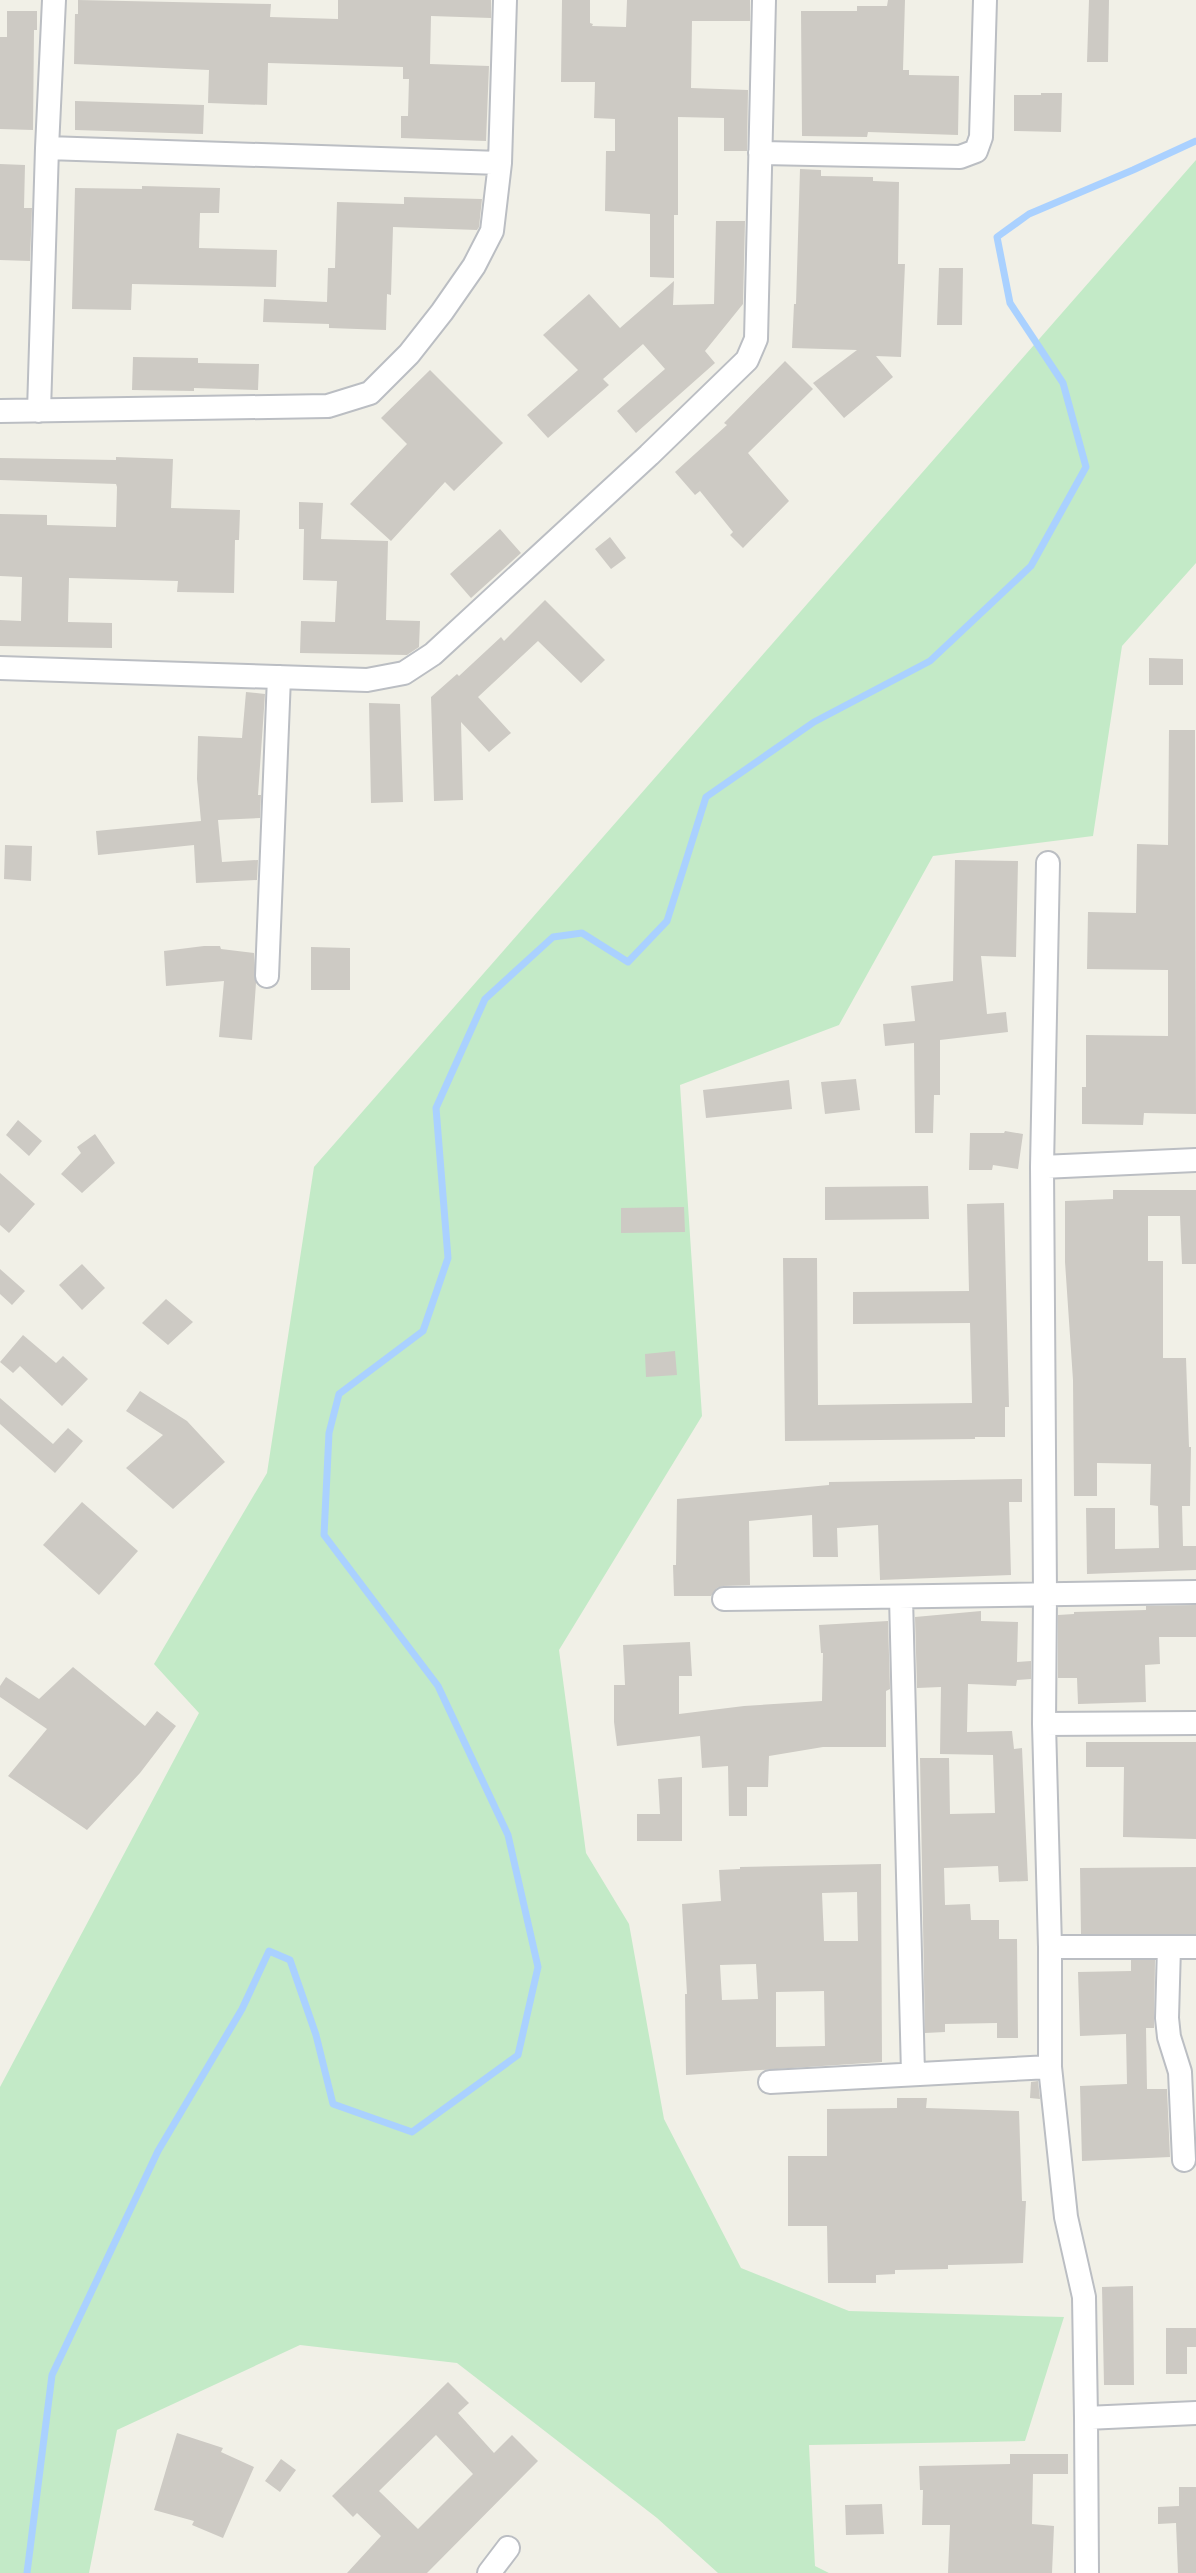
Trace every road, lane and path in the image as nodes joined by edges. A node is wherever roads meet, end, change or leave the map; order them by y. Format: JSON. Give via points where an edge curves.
{"nodes":[{"id":1,"x":54,"y":0,"type":"edge"},
{"id":2,"x":505,"y":0,"type":"edge"},
{"id":3,"x":764,"y":0,"type":"edge"},
{"id":4,"x":984,"y":0,"type":"edge"},
{"id":5,"x":46,"y":148,"type":"junction"},
{"id":6,"x":760,"y":153,"type":"junction"},
{"id":7,"x":500,"y":163,"type":"junction"},
{"id":8,"x":0,"y":411,"type":"edge"},
{"id":9,"x":39,"y":411,"type":"junction"},
{"id":10,"x":0,"y":668,"type":"edge"},
{"id":11,"x":279,"y":677,"type":"junction"},
{"id":12,"x":1048,"y":863,"type":"dead end"},
{"id":13,"x":267,"y":976,"type":"dead end"},
{"id":14,"x":1196,"y":1160,"type":"edge"},
{"id":15,"x":1042,"y":1167,"type":"junction"},
{"id":16,"x":1196,"y":1592,"type":"edge"},
{"id":17,"x":1045,"y":1594,"type":"junction"},
{"id":18,"x":901,"y":1597,"type":"junction"},
{"id":19,"x":724,"y":1599,"type":"dead end"},
{"id":20,"x":1196,"y":1723,"type":"edge"},
{"id":21,"x":1044,"y":1724,"type":"junction"},
{"id":22,"x":1050,"y":1947,"type":"junction"},
{"id":23,"x":1169,"y":1947,"type":"junction"},
{"id":24,"x":1196,"y":1947,"type":"edge"},
{"id":25,"x":1050,"y":2067,"type":"junction"},
{"id":26,"x":913,"y":2074,"type":"junction"},
{"id":27,"x":770,"y":2082,"type":"dead end"},
{"id":28,"x":1184,"y":2160,"type":"dead end"},
{"id":29,"x":1196,"y":2413,"type":"edge"},
{"id":30,"x":1086,"y":2418,"type":"junction"},
{"id":31,"x":508,"y":2548,"type":"dead end"},
{"id":32,"x":489,"y":2573,"type":"edge"},
{"id":33,"x":1087,"y":2573,"type":"edge"}],
"edges":[{"from":1,"to":5,"type":"street"},
{"from":2,"to":7,"type":"street"},
{"from":3,"to":6,"type":"street"},
{"from":4,"to":6,"type":"street","via":[[981,137],[976,151],[960,158]]},
{"from":5,"to":7,"type":"street"},
{"from":5,"to":9,"type":"street"},
{"from":6,"to":11,"type":"street","via":[[756,339],[747,360],[434,654],[404,673],[367,680]]},
{"from":7,"to":9,"type":"street","via":[[492,231],[474,266],[409,354],[370,393],[328,406]]},
{"from":8,"to":9,"type":"street"},
{"from":10,"to":11,"type":"street"},
{"from":11,"to":13,"type":"street"},
{"from":12,"to":15,"type":"street"},
{"from":14,"to":15,"type":"street"},
{"from":15,"to":17,"type":"street"},
{"from":16,"to":17,"type":"street"},
{"from":17,"to":18,"type":"street"},
{"from":17,"to":21,"type":"street"},
{"from":18,"to":19,"type":"street"},
{"from":18,"to":26,"type":"street"},
{"from":20,"to":21,"type":"street"},
{"from":21,"to":22,"type":"street"},
{"from":22,"to":23,"type":"street"},
{"from":22,"to":25,"type":"street"},
{"from":23,"to":24,"type":"street"},
{"from":23,"to":28,"type":"street","via":[[1167,2018],[1180,2072]]},
{"from":25,"to":26,"type":"street"},
{"from":25,"to":30,"type":"street","via":[[1066,2217],[1084,2297]]},
{"from":26,"to":27,"type":"street"},
{"from":29,"to":30,"type":"street"},
{"from":30,"to":33,"type":"street"},
{"from":31,"to":32,"type":"street"}]}
